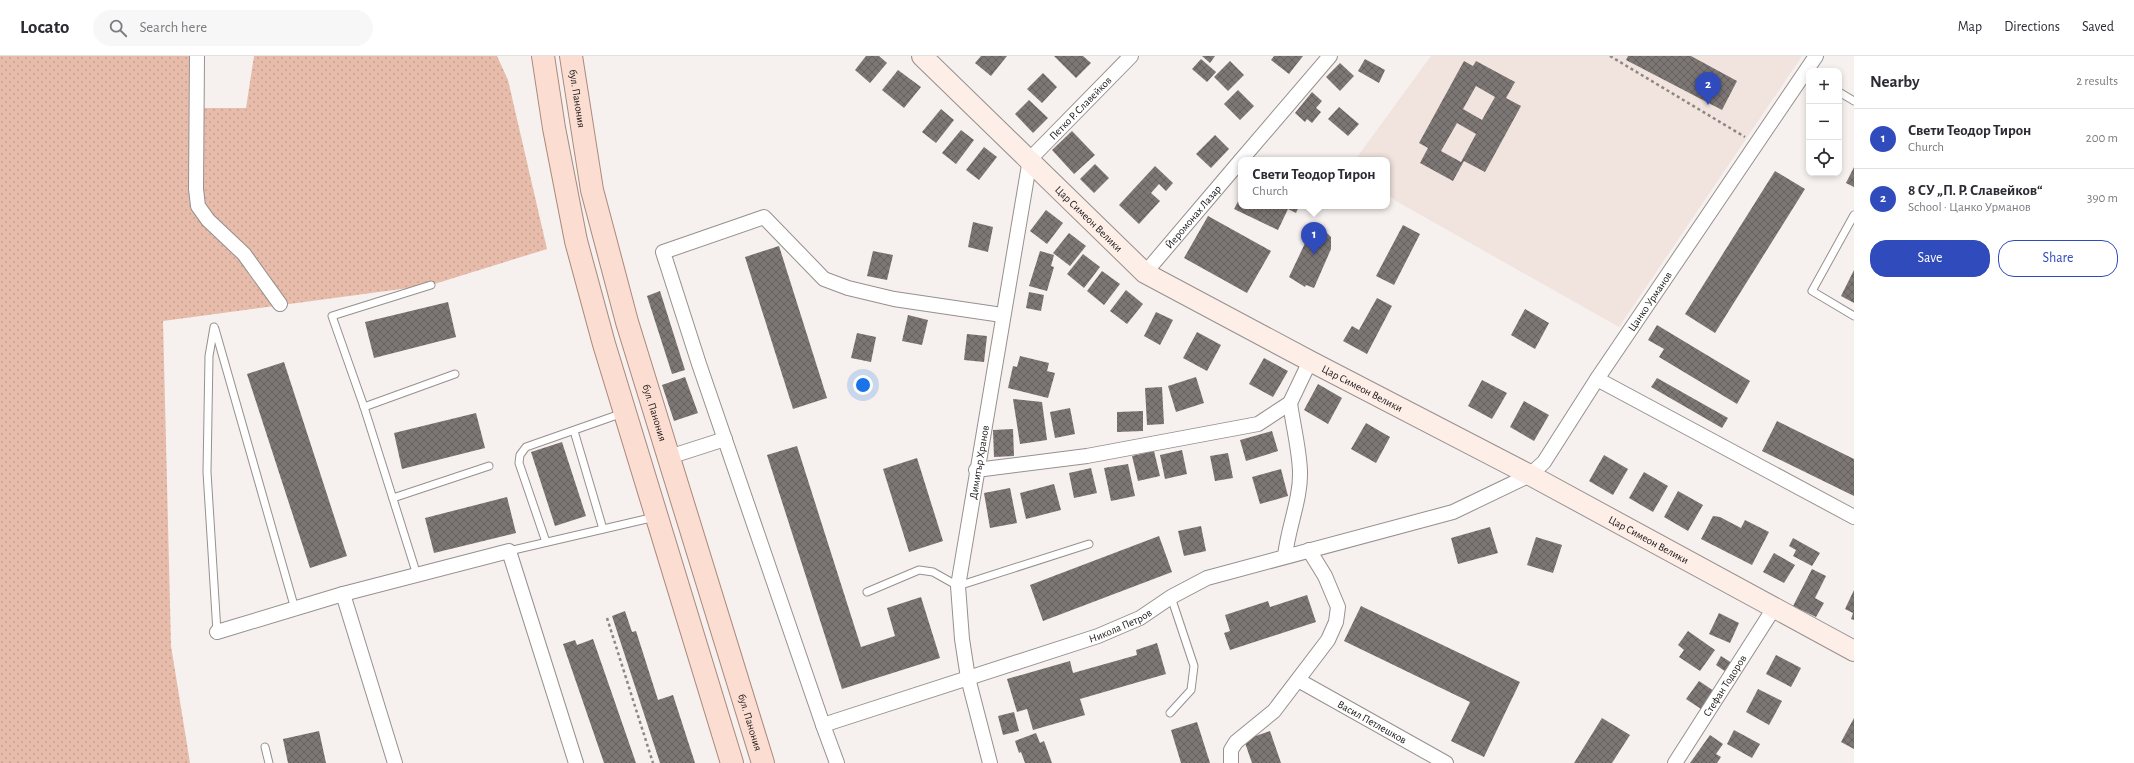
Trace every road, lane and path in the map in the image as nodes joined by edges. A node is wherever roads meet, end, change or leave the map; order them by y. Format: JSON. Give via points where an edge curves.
{"nodes":[{"id":1,"x":197,"y":56,"type":"edge"},
{"id":2,"x":543,"y":56,"type":"edge"},
{"id":3,"x":571,"y":56,"type":"edge"},
{"id":4,"x":922,"y":56,"type":"edge"},
{"id":5,"x":1131,"y":56,"type":"edge"},
{"id":6,"x":1330,"y":56,"type":"edge"},
{"id":7,"x":1610,"y":56,"type":"edge"},
{"id":8,"x":1816,"y":56,"type":"edge"},
{"id":9,"x":1810,"y":68,"type":"edge"},
{"id":10,"x":1806,"y":75,"type":"edge"},
{"id":11,"x":1842,"y":94,"type":"edge"},
{"id":12,"x":1854,"y":101,"type":"edge"},
{"id":13,"x":1757,"y":144,"type":"junction"},
{"id":14,"x":1244,"y":157,"type":"edge"},
{"id":15,"x":1030,"y":160,"type":"junction"},
{"id":16,"x":1238,"y":164,"type":"edge"},
{"id":17,"x":1854,"y":215,"type":"edge"},
{"id":18,"x":1145,"y":273,"type":"junction"},
{"id":19,"x":431,"y":285,"type":"dead end"},
{"id":20,"x":280,"y":304,"type":"dead end"},
{"id":21,"x":1002,"y":315,"type":"junction"},
{"id":22,"x":1854,"y":316,"type":"edge"},
{"id":23,"x":1310,"y":361,"type":"junction"},
{"id":24,"x":455,"y":374,"type":"dead end"},
{"id":25,"x":1597,"y":379,"type":"junction"},
{"id":26,"x":1290,"y":403,"type":"junction"},
{"id":27,"x":364,"y":407,"type":"junction"},
{"id":28,"x":625,"y":412,"type":"junction"},
{"id":29,"x":574,"y":431,"type":"junction"},
{"id":30,"x":724,"y":439,"type":"junction"},
{"id":31,"x":669,"y":457,"type":"junction"},
{"id":32,"x":489,"y":466,"type":"dead end"},
{"id":33,"x":976,"y":470,"type":"junction"},
{"id":34,"x":1530,"y":475,"type":"junction"},
{"id":35,"x":393,"y":498,"type":"junction"},
{"id":36,"x":1453,"y":512,"type":"joint"},
{"id":37,"x":656,"y":516,"type":"junction"},
{"id":38,"x":1854,"y":517,"type":"edge"},
{"id":39,"x":603,"y":528,"type":"junction"},
{"id":40,"x":546,"y":542,"type":"junction"},
{"id":41,"x":1089,"y":544,"type":"dead end"},
{"id":42,"x":1309,"y":550,"type":"junction"},
{"id":43,"x":509,"y":551,"type":"junction"},
{"id":44,"x":1285,"y":556,"type":"junction"},
{"id":45,"x":417,"y":575,"type":"junction"},
{"id":46,"x":958,"y":586,"type":"junction"},
{"id":47,"x":867,"y":592,"type":"dead end"},
{"id":48,"x":343,"y":594,"type":"junction"},
{"id":49,"x":1171,"y":596,"type":"junction"},
{"id":50,"x":1774,"y":608,"type":"junction"},
{"id":51,"x":295,"y":609,"type":"junction"},
{"id":52,"x":607,"y":618,"type":"dead end"},
{"id":53,"x":217,"y":632,"type":"joint"},
{"id":54,"x":1854,"y":651,"type":"edge"},
{"id":55,"x":968,"y":678,"type":"junction"},
{"id":56,"x":1298,"y":680,"type":"junction"},
{"id":57,"x":1170,"y":713,"type":"dead end"},
{"id":58,"x":823,"y":725,"type":"junction"},
{"id":59,"x":265,"y":747,"type":"dead end"},
{"id":60,"x":269,"y":763,"type":"edge"},
{"id":61,"x":395,"y":763,"type":"edge"},
{"id":62,"x":576,"y":763,"type":"edge"},
{"id":63,"x":653,"y":763,"type":"edge"},
{"id":64,"x":732,"y":763,"type":"edge"},
{"id":65,"x":763,"y":763,"type":"edge"},
{"id":66,"x":837,"y":763,"type":"edge"},
{"id":67,"x":990,"y":763,"type":"edge"},
{"id":68,"x":1231,"y":763,"type":"edge"},
{"id":69,"x":1446,"y":763,"type":"edge"},
{"id":70,"x":1675,"y":763,"type":"edge"}],
"edges":[{"from":1,"to":20,"type":"street","via":[[198,206],[208,220],[244,254]]},
{"from":2,"to":28,"type":"main road","via":[[576,241]]},
{"from":3,"to":31,"type":"main road","name":"бул. Панония","via":[[592,190],[627,322]]},
{"from":4,"to":15,"type":"main road","name":"Цар Симеон Велики"},
{"from":5,"to":15,"type":"street","name":"Петко Р. Славейков"},
{"from":6,"to":14,"type":"street","name":"Йеромонах Лазар"},
{"from":7,"to":13,"type":"path"},
{"from":8,"to":9,"type":"street","name":"Цанко Урманов"},
{"from":10,"to":13,"type":"street","name":"Цанко Урманов"},
{"from":11,"to":12,"type":"lane"},
{"from":13,"to":25,"type":"street","name":"Цанко Урманов"},
{"from":15,"to":18,"type":"main road","name":"Цар Симеон Велики"},
{"from":15,"to":21,"type":"street","name":"Димитър Хранов"},
{"from":16,"to":18,"type":"street","name":"Йеромонах Лазар"},
{"from":17,"to":22,"type":"lane","via":[[1812,291]]},
{"from":18,"to":23,"type":"main road","name":"Цар Симеон Велики"},
{"from":19,"to":27,"type":"lane","via":[[332,316]]},
{"from":21,"to":30,"type":"street","via":[[894,299],[848,288],[824,279],[764,218],[662,252]]},
{"from":21,"to":33,"type":"street","name":"Димитър Хранов"},
{"from":23,"to":26,"type":"street"},
{"from":23,"to":34,"type":"main road","name":"Цар Симеон Велики"},
{"from":24,"to":27,"type":"lane"},
{"from":25,"to":34,"type":"street","name":"Цанко Урманов","via":[[1544,462]]},
{"from":25,"to":38,"type":"street"},
{"from":26,"to":33,"type":"street","via":[[1258,424],[1087,456]]},
{"from":26,"to":44,"type":"street","via":[[1300,471],[1296,507]]},
{"from":27,"to":35,"type":"lane"},
{"from":28,"to":29,"type":"lane"},
{"from":28,"to":37,"type":"main road"},
{"from":29,"to":39,"type":"lane"},
{"from":29,"to":40,"type":"lane","via":[[526,447],[520,455],[519,463]]},
{"from":30,"to":31,"type":"street"},
{"from":30,"to":58,"type":"street"},
{"from":31,"to":65,"type":"main road","name":"бул. Панония"},
{"from":32,"to":35,"type":"lane"},
{"from":33,"to":46,"type":"street","name":"Димитър Хранов"},
{"from":34,"to":36,"type":"street","name":"Цанко Урманов"},
{"from":34,"to":50,"type":"main road","name":"Цар Симеон Велики"},
{"from":35,"to":45,"type":"lane"},
{"from":36,"to":42,"type":"street","name":"Никола Петров"},
{"from":37,"to":39,"type":"lane"},
{"from":37,"to":64,"type":"main road"},
{"from":39,"to":40,"type":"lane"},
{"from":40,"to":43,"type":"lane"},
{"from":41,"to":46,"type":"lane"},
{"from":42,"to":44,"type":"street","name":"Никола Петров"},
{"from":42,"to":56,"type":"street","via":[[1325,576],[1338,607],[1336,622],[1328,640]]},
{"from":43,"to":45,"type":"street"},
{"from":43,"to":62,"type":"street"},
{"from":44,"to":49,"type":"street","name":"Никола Петров","via":[[1207,578]]},
{"from":45,"to":48,"type":"street"},
{"from":46,"to":47,"type":"lane","via":[[933,572],[919,570]]},
{"from":46,"to":55,"type":"street","name":"Димитър Хранов"},
{"from":48,"to":51,"type":"street"},
{"from":48,"to":61,"type":"street"},
{"from":49,"to":55,"type":"street","name":"Никола Петров","via":[[1140,618],[1098,636]]},
{"from":49,"to":57,"type":"lane","via":[[1194,666],[1191,690]]},
{"from":50,"to":54,"type":"main road","name":"Цар Симеон Велики"},
{"from":50,"to":70,"type":"street","name":"Стефан Тодоров"},
{"from":51,"to":53,"type":"street"},
{"from":51,"to":53,"type":"lane","via":[[214,327],[209,356],[207,472]]},
{"from":52,"to":63,"type":"path"},
{"from":55,"to":58,"type":"street","name":"Никола Петров"},
{"from":55,"to":67,"type":"street","name":"Димитър Хранов"},
{"from":56,"to":68,"type":"street","via":[[1274,711],[1236,742],[1231,750]]},
{"from":56,"to":69,"type":"street","name":"Васил Петлешков"},
{"from":58,"to":66,"type":"street"},
{"from":59,"to":60,"type":"lane"}]}
